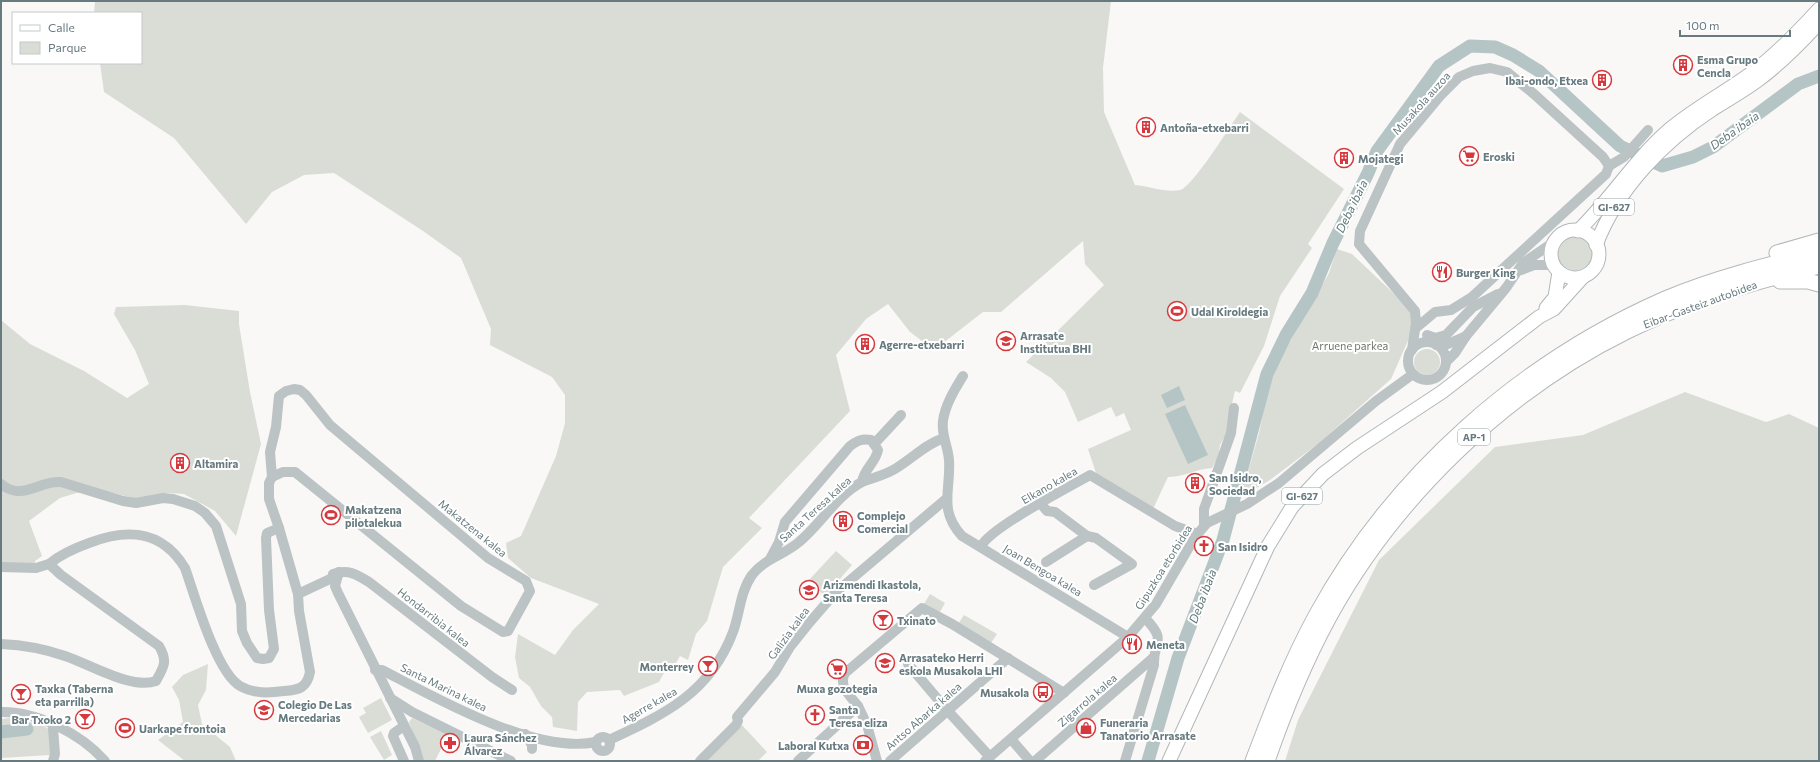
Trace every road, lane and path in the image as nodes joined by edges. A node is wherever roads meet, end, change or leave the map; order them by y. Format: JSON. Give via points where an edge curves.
{"nodes":[{"id":1,"x":1819,"y":9,"type":"edge"},
{"id":2,"x":1819,"y":23,"type":"edge"},
{"id":3,"x":1646,"y":132,"type":"dead end"},
{"id":4,"x":1664,"y":141,"type":"junction"},
{"id":5,"x":1608,"y":166,"type":"junction"},
{"id":6,"x":1636,"y":171,"type":"junction"},
{"id":7,"x":1578,"y":231,"type":"junction"},
{"id":8,"x":1819,"y":241,"type":"edge"},
{"id":9,"x":1554,"y":242,"type":"junction"},
{"id":10,"x":1596,"y":244,"type":"junction"},
{"id":11,"x":1819,"y":253,"type":"edge"},
{"id":12,"x":1819,"y":266,"type":"edge"},
{"id":13,"x":1556,"y":268,"type":"junction"},
{"id":14,"x":1519,"y":271,"type":"junction"},
{"id":15,"x":1583,"y":276,"type":"junction"},
{"id":16,"x":1762,"y":281,"type":"junction"},
{"id":17,"x":1819,"y":284,"type":"edge"},
{"id":18,"x":1502,"y":292,"type":"junction"},
{"id":19,"x":1451,"y":310,"type":"junction"},
{"id":20,"x":1539,"y":317,"type":"junction"},
{"id":21,"x":1622,"y":320,"type":"junction"},
{"id":22,"x":1416,"y":328,"type":"junction"},
{"id":23,"x":1466,"y":336,"type":"junction"},
{"id":24,"x":1432,"y":341,"type":"junction"},
{"id":25,"x":1412,"y":350,"type":"junction"},
{"id":26,"x":1446,"y":362,"type":"junction"},
{"id":27,"x":1413,"y":374,"type":"junction"},
{"id":28,"x":963,"y":376,"type":"dead end"},
{"id":29,"x":1234,"y":408,"type":"dead end"},
{"id":30,"x":901,"y":415,"type":"dead end"},
{"id":31,"x":944,"y":438,"type":"junction"},
{"id":32,"x":874,"y":443,"type":"junction"},
{"id":33,"x":272,"y":477,"type":"junction"},
{"id":34,"x":862,"y":482,"type":"junction"},
{"id":35,"x":1,"y":484,"type":"edge"},
{"id":36,"x":946,"y":499,"type":"junction"},
{"id":37,"x":1041,"y":504,"type":"junction"},
{"id":38,"x":1204,"y":526,"type":"junction"},
{"id":39,"x":278,"y":528,"type":"junction"},
{"id":40,"x":1197,"y":534,"type":"junction"},
{"id":41,"x":1087,"y":536,"type":"junction"},
{"id":42,"x":981,"y":546,"type":"junction"},
{"id":43,"x":770,"y":559,"type":"junction"},
{"id":44,"x":1046,"y":562,"type":"dead end"},
{"id":45,"x":49,"y":564,"type":"junction"},
{"id":46,"x":1,"y":567,"type":"edge"},
{"id":47,"x":339,"y":572,"type":"junction"},
{"id":48,"x":323,"y":581,"type":"junction"},
{"id":49,"x":1094,"y":585,"type":"dead end"},
{"id":50,"x":335,"y":586,"type":"junction"},
{"id":51,"x":298,"y":594,"type":"junction"},
{"id":52,"x":741,"y":603,"type":"joint"},
{"id":53,"x":1146,"y":618,"type":"junction"},
{"id":54,"x":1128,"y":637,"type":"junction"},
{"id":55,"x":1,"y":644,"type":"edge"},
{"id":56,"x":1154,"y":657,"type":"junction"},
{"id":57,"x":1008,"y":658,"type":"junction"},
{"id":58,"x":908,"y":664,"type":"dead end"},
{"id":59,"x":375,"y":670,"type":"junction"},
{"id":60,"x":512,"y":690,"type":"dead end"},
{"id":61,"x":1064,"y":693,"type":"junction"},
{"id":62,"x":390,"y":698,"type":"junction"},
{"id":63,"x":858,"y":706,"type":"junction"},
{"id":64,"x":947,"y":710,"type":"junction"},
{"id":65,"x":1,"y":712,"type":"edge"},
{"id":66,"x":412,"y":712,"type":"junction"},
{"id":67,"x":1,"y":716,"type":"edge"},
{"id":68,"x":403,"y":724,"type":"junction"},
{"id":69,"x":53,"y":728,"type":"junction"},
{"id":70,"x":1011,"y":739,"type":"junction"},
{"id":71,"x":610,"y":740,"type":"junction"},
{"id":72,"x":596,"y":742,"type":"junction"},
{"id":73,"x":606,"y":750,"type":"junction"},
{"id":74,"x":987,"y":759,"type":"edge"},
{"id":75,"x":53,"y":761,"type":"edge"},
{"id":76,"x":97,"y":761,"type":"edge"},
{"id":77,"x":104,"y":761,"type":"edge"},
{"id":78,"x":404,"y":761,"type":"edge"},
{"id":79,"x":419,"y":761,"type":"edge"},
{"id":80,"x":511,"y":761,"type":"edge"},
{"id":81,"x":606,"y":761,"type":"edge"},
{"id":82,"x":700,"y":761,"type":"edge"},
{"id":83,"x":798,"y":761,"type":"edge"},
{"id":84,"x":877,"y":761,"type":"edge"},
{"id":85,"x":890,"y":761,"type":"edge"},
{"id":86,"x":1030,"y":761,"type":"edge"},
{"id":87,"x":1034,"y":761,"type":"edge"},
{"id":88,"x":1125,"y":761,"type":"edge"},
{"id":89,"x":1169,"y":761,"type":"edge"},
{"id":90,"x":1253,"y":761,"type":"edge"},
{"id":91,"x":1267,"y":761,"type":"edge"}],
"edges":[{"from":1,"to":4,"type":"main road","number":"GI-627","via":[[1768,60],[1688,115]]},
{"from":2,"to":4,"type":"main road","number":"GI-627","via":[[1758,80]]},
{"from":3,"to":5,"type":"street","via":[[1624,157]]},
{"from":4,"to":6,"type":"main road","number":"GI-627"},
{"from":5,"to":19,"type":"street","via":[[1606,174],[1554,222],[1471,297]]},
{"from":5,"to":22,"type":"street","name":"Musakola auzoa","via":[[1604,157],[1507,72],[1490,68],[1473,71],[1459,78],[1440,96],[1400,144],[1360,231],[1359,244],[1413,308]]},
{"from":6,"to":7,"type":"main road","number":"GI-627"},
{"from":6,"to":10,"type":"main road","number":"GI-627","via":[[1604,223]]},
{"from":7,"to":9,"type":"main road","number":"GI-627","via":[[1564,233]]},
{"from":7,"to":10,"type":"main road","via":[[1592,238]]},
{"from":8,"to":21,"type":"highway","via":[[1758,259],[1684,286],[1648,302]]},
{"from":9,"to":13,"type":"main road","number":"GI-627","via":[[1551,254]]},
{"from":9,"to":14,"type":"street","via":[[1523,263]]},
{"from":10,"to":15,"type":"main road","number":"GI-627","via":[[1596,265]]},
{"from":11,"to":21,"type":"highway","name":"Eibar-Gasteiz autobidea","number":"AP-1","via":[[1714,281],[1666,299]]},
{"from":12,"to":16,"type":"highway","name":"Eibar-Gasteiz autobidea","number":"AP-1"},
{"from":13,"to":14,"type":"street","via":[[1534,265]]},
{"from":13,"to":15,"type":"main road","via":[[1566,276]]},
{"from":13,"to":20,"type":"main road","number":"GI-627","via":[[1555,297]]},
{"from":14,"to":18,"type":"street"},
{"from":15,"to":20,"type":"main road","number":"GI-627","via":[[1554,309]]},
{"from":16,"to":17,"type":"highway","via":[[1808,281]]},
{"from":16,"to":91,"type":"highway","name":"Eibar-Gasteiz autobidea","number":"AP-1","via":[[1676,310],[1626,332],[1551,376],[1462,446],[1388,528],[1357,570],[1329,616],[1308,658]]},
{"from":18,"to":23,"type":"street"},
{"from":18,"to":24,"type":"street","via":[[1473,307],[1446,335]]},
{"from":19,"to":22,"type":"street","via":[[1435,312]]},
{"from":19,"to":24,"type":"street","via":[[1433,318],[1427,328]]},
{"from":20,"to":89,"type":"main road","number":"GI-627","via":[[1442,392],[1357,448],[1306,490],[1292,507],[1268,546]]},
{"from":21,"to":90,"type":"highway","name":"Eibar-Gasteiz autobidea","number":"AP-1","via":[[1541,368],[1496,402],[1419,474],[1379,520],[1347,565],[1314,619],[1280,689]]},
{"from":22,"to":25,"type":"street","name":"Musakola auzoa"},
{"from":23,"to":24,"type":"street","via":[[1448,344]]},
{"from":23,"to":26,"type":"street"},
{"from":24,"to":25,"type":"street","via":[[1421,343]]},
{"from":24,"to":26,"type":"street","via":[[1444,353]]},
{"from":25,"to":27,"type":"street","via":[[1408,360]]},
{"from":26,"to":27,"type":"street","via":[[1444,370],[1436,378],[1424,380]]},
{"from":27,"to":38,"type":"street","name":"Gipuzkoa etorbidea","via":[[1279,483],[1247,504]]},
{"from":28,"to":31,"type":"street","name":"Joan Bengoa kalea","via":[[944,416]]},
{"from":29,"to":38,"type":"street","via":[[1231,432],[1204,509]]},
{"from":30,"to":32,"type":"street"},
{"from":31,"to":34,"type":"street","name":"Santa Teresa kalea","via":[[926,446],[895,469]]},
{"from":31,"to":36,"type":"street","name":"Joan Bengoa kalea","via":[[949,462]]},
{"from":32,"to":34,"type":"street","via":[[878,450],[877,456],[863,475]]},
{"from":32,"to":43,"type":"street","via":[[865,438],[858,440],[840,456],[785,522]]},
{"from":33,"to":33,"type":"street","name":"Makatzena kalea","via":[[270,452],[279,396],[286,391],[300,390],[311,399],[330,424],[488,558],[526,581],[530,591],[508,631],[503,632],[462,606],[295,472],[283,472]]},
{"from":33,"to":39,"type":"street","name":"Makatzena kalea","via":[[269,483],[269,499]]},
{"from":34,"to":43,"type":"street","name":"Santa Teresa kalea","via":[[835,504],[799,542]]},
{"from":35,"to":39,"type":"street","via":[[7,489],[27,491],[55,482],[136,503],[163,498],[173,499],[204,512],[216,526],[241,604],[240,619],[247,643],[253,654],[263,660],[269,658],[274,649],[269,610],[266,538],[267,533]]},
{"from":36,"to":42,"type":"street","name":"Joan Bengoa kalea","via":[[954,526],[962,536]]},
{"from":36,"to":82,"type":"street","name":"Galizia kalea","via":[[844,585],[815,616],[775,672],[737,717],[736,725]]},
{"from":37,"to":40,"type":"street","name":"Elkano kalea","via":[[1090,475],[1175,526]]},
{"from":37,"to":41,"type":"street","via":[[1047,511],[1055,512]]},
{"from":37,"to":42,"type":"street","name":"Elkano kalea","via":[[987,537]]},
{"from":38,"to":40,"type":"street","name":"Gipuzkoa etorbidea"},
{"from":39,"to":51,"type":"street","name":"Makatzena kalea"},
{"from":40,"to":53,"type":"street","name":"Gipuzkoa etorbidea"},
{"from":41,"to":44,"type":"street"},
{"from":41,"to":49,"type":"street","via":[[1096,538],[1132,564]]},
{"from":42,"to":54,"type":"street","name":"Joan Bengoa kalea"},
{"from":43,"to":52,"type":"street","name":"Santa Teresa kalea","via":[[746,584]]},
{"from":45,"to":46,"type":"street","via":[[36,568]]},
{"from":45,"to":51,"type":"street","name":"Makatzena kalea","via":[[58,556],[114,536],[136,534],[160,542],[171,549],[185,568],[224,670],[240,686],[259,693],[299,690],[309,680],[310,672]]},
{"from":45,"to":55,"type":"street","via":[[159,646],[164,654],[165,667],[156,681],[139,684],[50,651]]},
{"from":47,"to":48,"type":"street"},
{"from":47,"to":50,"type":"street"},
{"from":47,"to":60,"type":"street","name":"Hondarribia kalea","via":[[353,572],[369,582]]},
{"from":48,"to":50,"type":"street"},
{"from":48,"to":51,"type":"street"},
{"from":50,"to":59,"type":"street"},
{"from":52,"to":71,"type":"street","name":"Agerre kalea","via":[[733,633],[724,651],[709,675],[694,692],[657,716]]},
{"from":53,"to":54,"type":"street","name":"Gipuzkoa etorbidea"},
{"from":53,"to":56,"type":"street","via":[[1158,632]]},
{"from":54,"to":61,"type":"street","name":"Gipuzkoa etorbidea"},
{"from":56,"to":87,"type":"street","name":"Zigarrola kalea"},
{"from":56,"to":88,"type":"street","via":[[1154,665]]},
{"from":57,"to":61,"type":"street"},
{"from":57,"to":63,"type":"street","via":[[922,608],[845,673],[842,685]]},
{"from":57,"to":64,"type":"street","name":"Antso Abarka kalea"},
{"from":58,"to":64,"type":"street"},
{"from":59,"to":62,"type":"street"},
{"from":59,"to":72,"type":"street","name":"Santa Marina kalea","via":[[382,670],[473,716],[525,734],[573,744]]},
{"from":61,"to":70,"type":"street","name":"Gipuzkoa etorbidea"},
{"from":62,"to":66,"type":"street"},
{"from":62,"to":68,"type":"street"},
{"from":63,"to":83,"type":"street"},
{"from":63,"to":84,"type":"street","via":[[867,725]]},
{"from":64,"to":74,"type":"street"},
{"from":64,"to":85,"type":"street","name":"Antso Abarka kalea"},
{"from":65,"to":77,"type":"street","via":[[16,712],[53,723]]},
{"from":66,"to":68,"type":"street"},
{"from":66,"to":80,"type":"street"},
{"from":67,"to":69,"type":"street","via":[[32,718]]},
{"from":68,"to":78,"type":"street","via":[[393,736]]},
{"from":68,"to":79,"type":"street"},
{"from":69,"to":75,"type":"street"},
{"from":69,"to":76,"type":"street","via":[[78,744]]},
{"from":70,"to":74,"type":"street","name":"Gipuzkoa etorbidea"},
{"from":70,"to":86,"type":"street"},
{"from":71,"to":72,"type":"street","via":[[603,736]]},
{"from":71,"to":73,"type":"street","via":[[611,744]]},
{"from":72,"to":73,"type":"street","via":[[600,750]]},
{"from":73,"to":81,"type":"street"}]}
